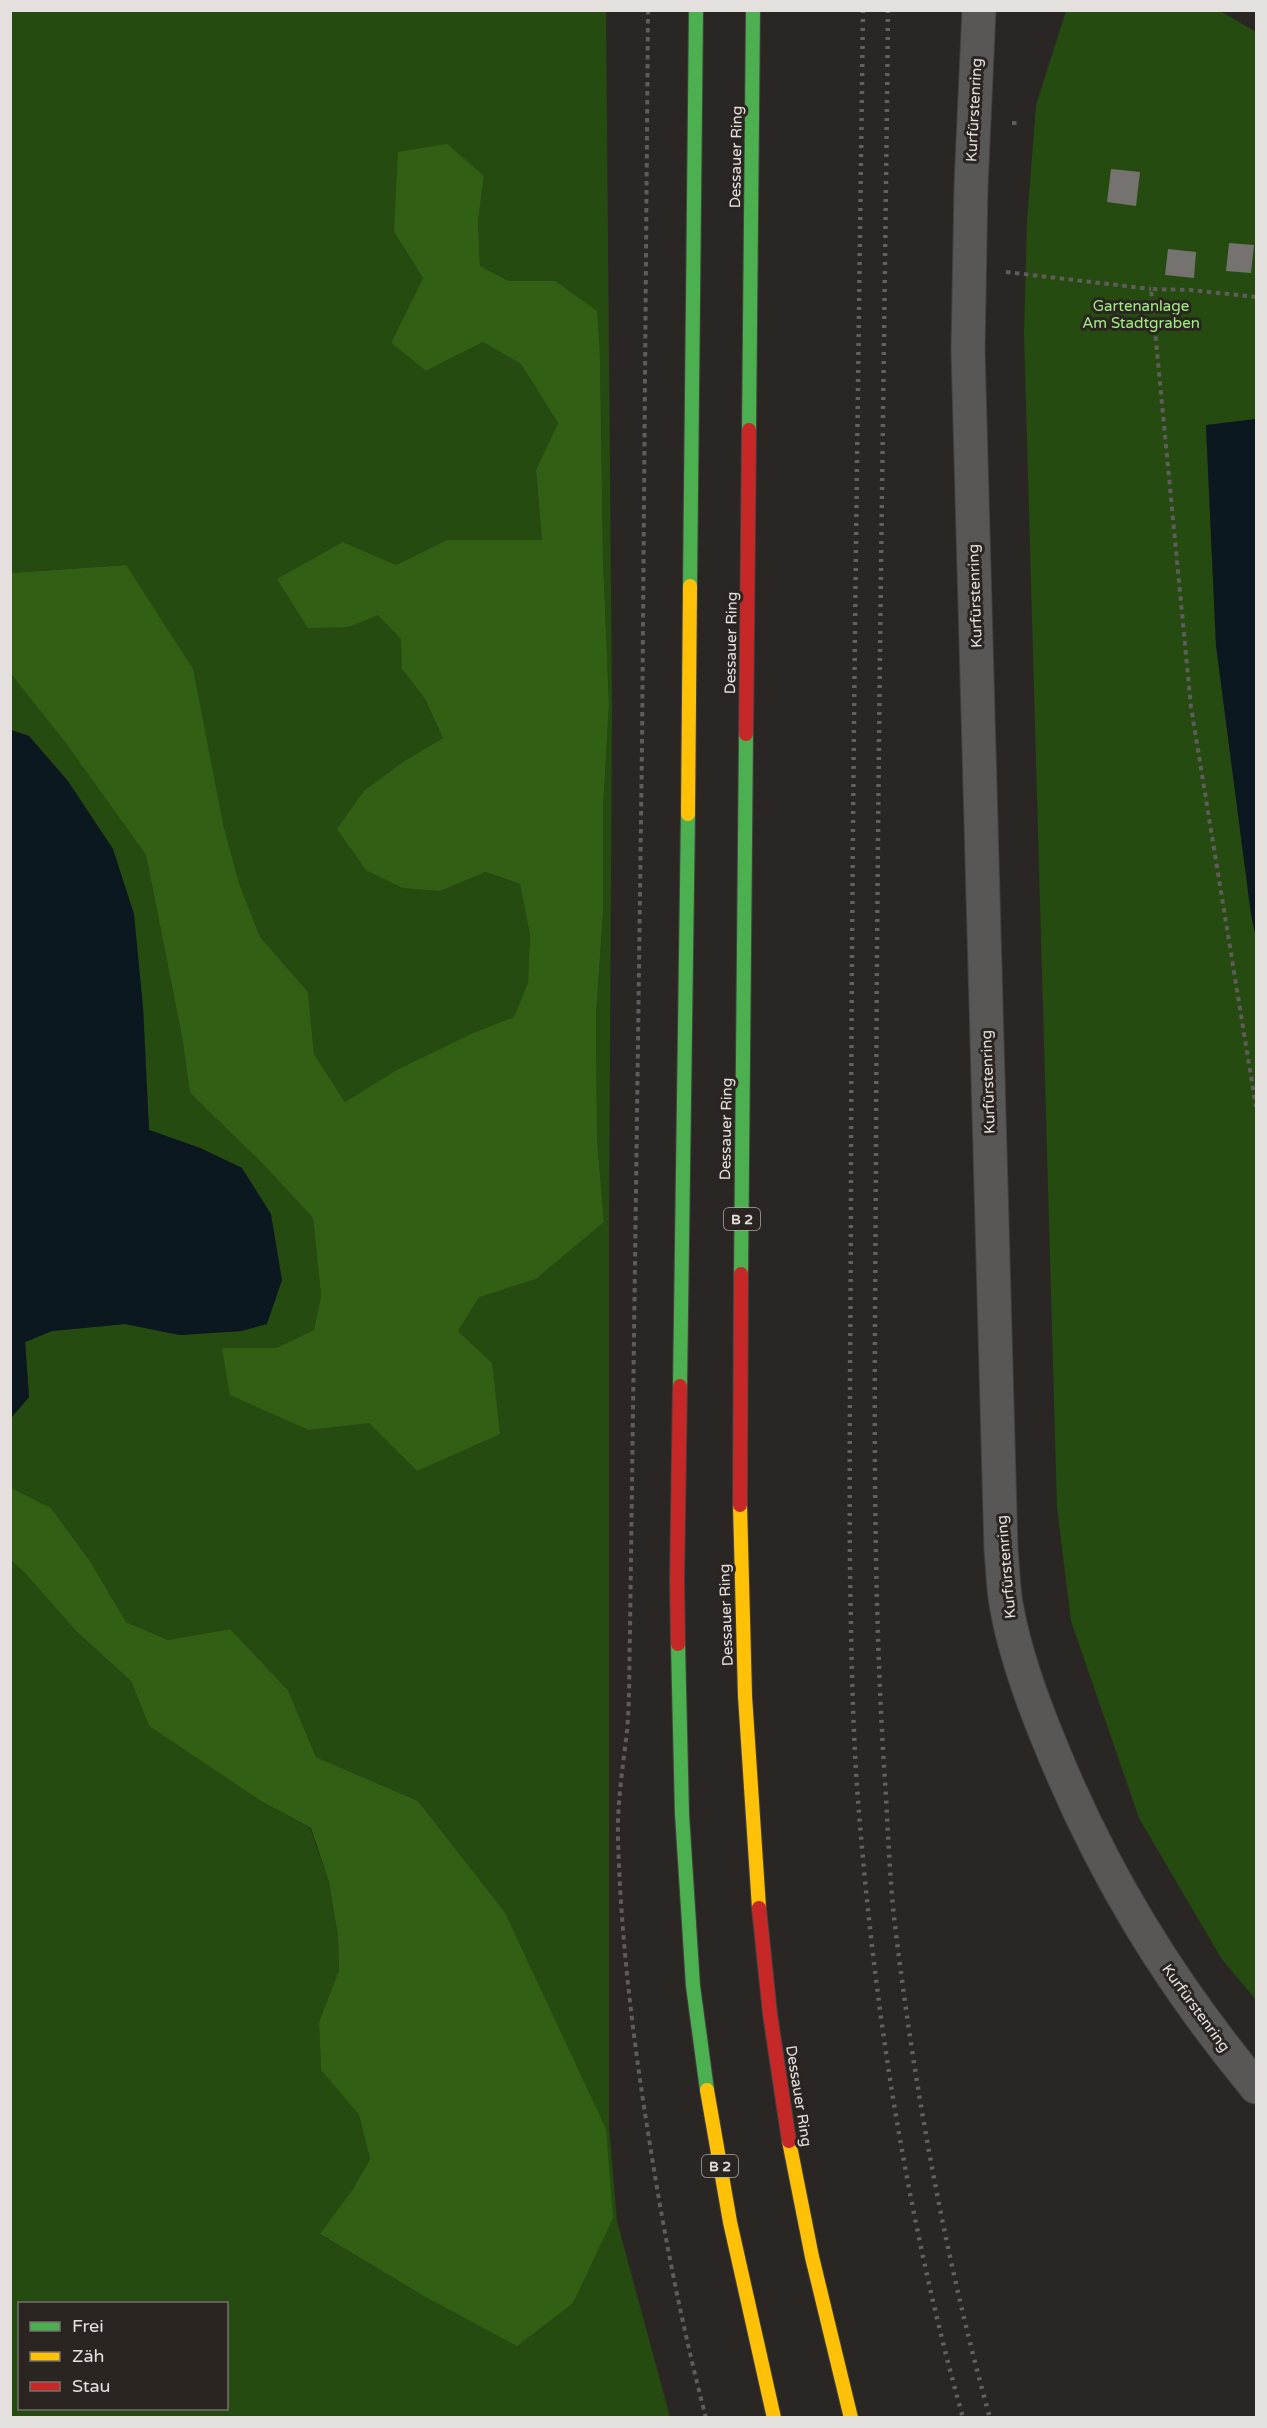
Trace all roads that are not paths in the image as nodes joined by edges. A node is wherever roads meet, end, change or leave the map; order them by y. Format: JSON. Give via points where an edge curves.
{"nodes":[{"id":1,"x":696,"y":10,"type":"edge"},
{"id":2,"x":753,"y":10,"type":"edge"},
{"id":3,"x":979,"y":10,"type":"edge"},
{"id":4,"x":1257,"y":2087,"type":"edge"},
{"id":5,"x":774,"y":2418,"type":"edge"},
{"id":6,"x":851,"y":2418,"type":"edge"}],
"edges":[{"from":1,"to":5,"type":"main road","number":"B 2","via":[[677,1580],[681,1803],[693,1986],[708,2095],[730,2222]]},
{"from":2,"to":6,"type":"main road","name":"Dessauer Ring","number":"B 2","via":[[739,1444],[742,1632],[756,1880],[781,2093],[810,2254]]},
{"from":3,"to":4,"type":"street","name":"Kurfürstenring","via":[[968,269],[970,427],[995,1347],[1007,1608],[1041,1724],[1103,1860],[1179,1987]]}]}
